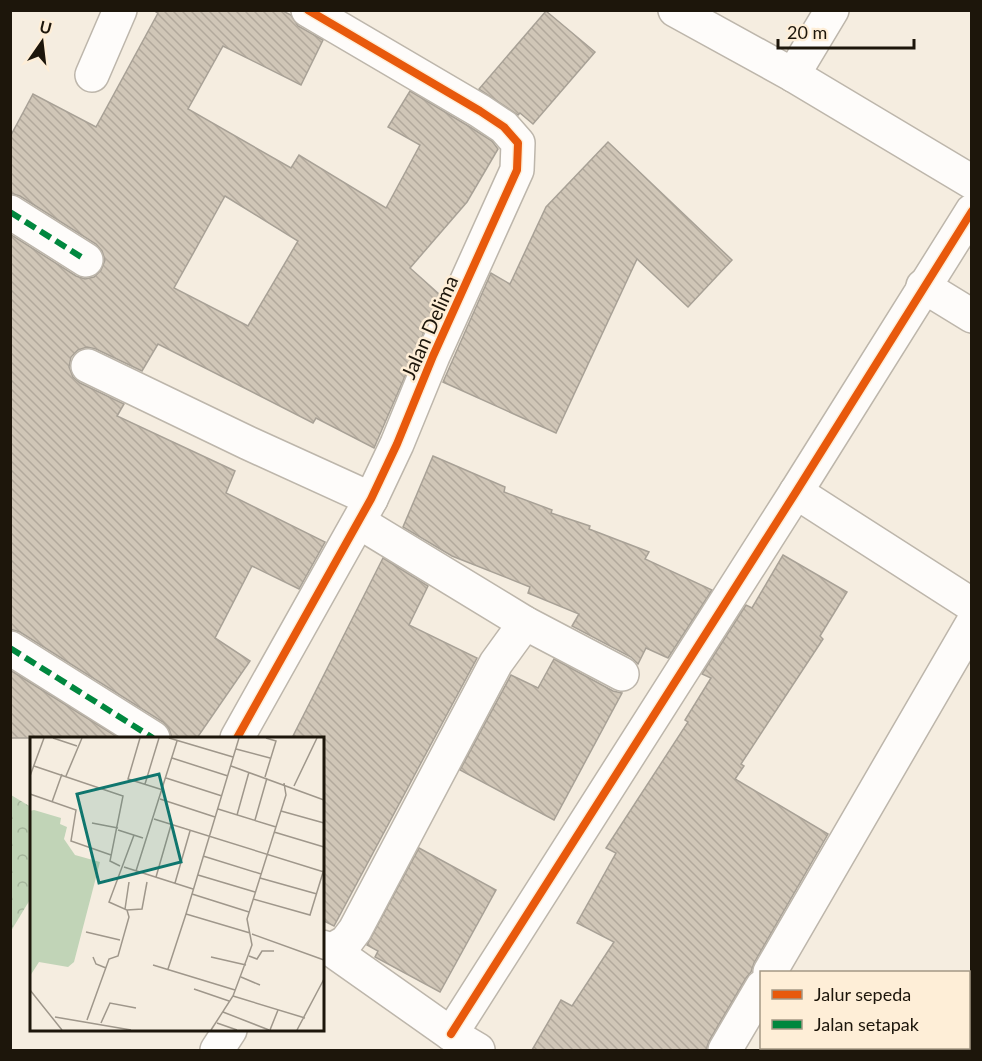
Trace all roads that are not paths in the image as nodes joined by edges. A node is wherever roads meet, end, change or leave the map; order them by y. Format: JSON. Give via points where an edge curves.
{"nodes":[{"id":1,"x":120,"y":10,"type":"edge"},
{"id":2,"x":308,"y":10,"type":"edge"},
{"id":3,"x":675,"y":10,"type":"edge"},
{"id":4,"x":832,"y":10,"type":"edge"},
{"id":5,"x":92,"y":75,"type":"dead end"},
{"id":6,"x":794,"y":75,"type":"junction"},
{"id":7,"x":972,"y":182,"type":"edge"},
{"id":8,"x":972,"y":211,"type":"edge"},
{"id":9,"x":10,"y":213,"type":"edge"},
{"id":10,"x":86,"y":260,"type":"dead end"},
{"id":11,"x":923,"y":286,"type":"junction"},
{"id":12,"x":972,"y":316,"type":"edge"},
{"id":13,"x":88,"y":366,"type":"dead end"},
{"id":14,"x":796,"y":492,"type":"junction"},
{"id":15,"x":365,"y":510,"type":"junction"},
{"id":16,"x":972,"y":605,"type":"edge"},
{"id":17,"x":525,"y":623,"type":"junction"},
{"id":18,"x":972,"y":624,"type":"edge"},
{"id":19,"x":10,"y":648,"type":"edge"},
{"id":20,"x":622,"y":674,"type":"dead end"},
{"id":21,"x":151,"y":737,"type":"edge"},
{"id":22,"x":238,"y":737,"type":"edge"},
{"id":23,"x":327,"y":949,"type":"edge"},
{"id":24,"x":771,"y":971,"type":"edge"},
{"id":25,"x":760,"y":990,"type":"edge"},
{"id":26,"x":229,"y":1031,"type":"edge"},
{"id":27,"x":465,"y":1042,"type":"edge"},
{"id":28,"x":217,"y":1050,"type":"edge"},
{"id":29,"x":725,"y":1050,"type":"edge"}],
"edges":[{"from":1,"to":5,"type":"street"},
{"from":2,"to":15,"type":"street","name":"Jalan Delima","via":[[480,111],[518,142],[517,170],[398,444]]},
{"from":3,"to":6,"type":"street"},
{"from":4,"to":6,"type":"street"},
{"from":6,"to":7,"type":"street"},
{"from":8,"to":11,"type":"street"},
{"from":9,"to":10,"type":"street"},
{"from":11,"to":12,"type":"street"},
{"from":11,"to":14,"type":"street"},
{"from":13,"to":15,"type":"street","via":[[248,443]]},
{"from":14,"to":16,"type":"street"},
{"from":14,"to":27,"type":"street"},
{"from":15,"to":17,"type":"street"},
{"from":15,"to":22,"type":"street","name":"Jalan Delima"},
{"from":17,"to":20,"type":"street"},
{"from":17,"to":23,"type":"street","via":[[496,663],[355,930],[346,942]]},
{"from":18,"to":24,"type":"street"},
{"from":19,"to":21,"type":"street"},
{"from":23,"to":27,"type":"street"},
{"from":25,"to":29,"type":"street"},
{"from":26,"to":28,"type":"street"}]}
